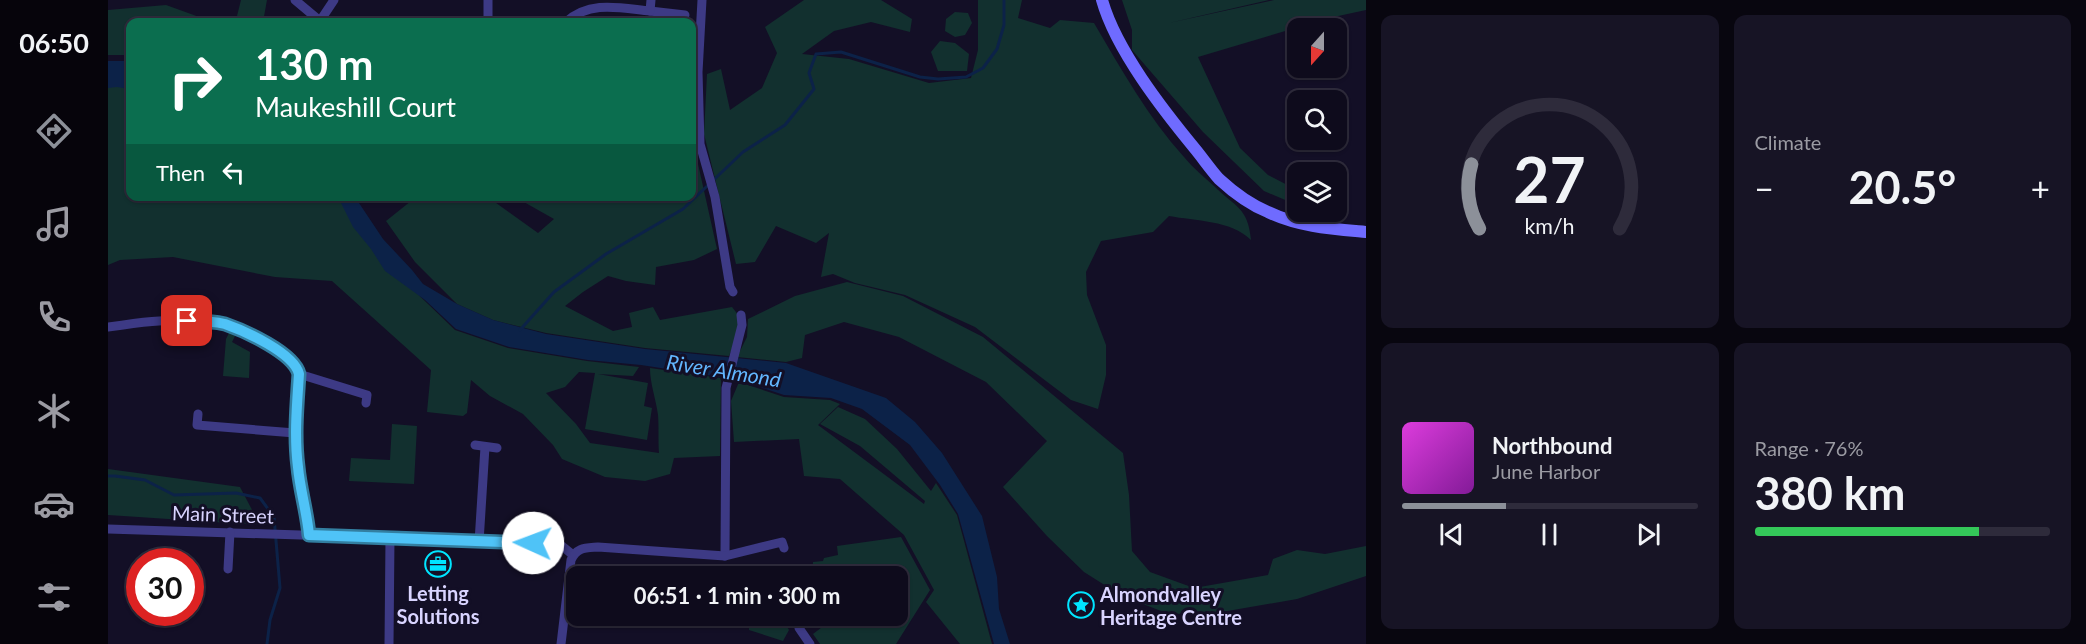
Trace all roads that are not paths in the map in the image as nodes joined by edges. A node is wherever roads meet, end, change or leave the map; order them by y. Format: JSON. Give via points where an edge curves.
{"nodes":[{"id":1,"x":295,"y":0,"type":"edge"},
{"id":2,"x":334,"y":0,"type":"edge"},
{"id":3,"x":651,"y":0,"type":"edge"},
{"id":4,"x":702,"y":0,"type":"edge"},
{"id":5,"x":1102,"y":0,"type":"edge"},
{"id":6,"x":488,"y":2,"type":"edge"},
{"id":7,"x":650,"y":11,"type":"junction"},
{"id":8,"x":685,"y":15,"type":"dead end"},
{"id":9,"x":316,"y":18,"type":"edge"},
{"id":10,"x":323,"y":18,"type":"edge"},
{"id":11,"x":488,"y":18,"type":"edge"},
{"id":12,"x":572,"y":18,"type":"edge"},
{"id":13,"x":1366,"y":232,"type":"edge"},
{"id":14,"x":733,"y":292,"type":"dead end"},
{"id":15,"x":741,"y":315,"type":"dead end"},
{"id":16,"x":108,"y":327,"type":"edge"},
{"id":17,"x":299,"y":374,"type":"junction"},
{"id":18,"x":366,"y":404,"type":"dead end"},
{"id":19,"x":198,"y":414,"type":"dead end"},
{"id":20,"x":295,"y":433,"type":"junction"},
{"id":21,"x":497,"y":448,"type":"dead end"},
{"id":22,"x":108,"y":529,"type":"edge"},
{"id":23,"x":230,"y":532,"type":"junction"},
{"id":24,"x":309,"y":535,"type":"junction"},
{"id":25,"x":390,"y":538,"type":"junction"},
{"id":26,"x":479,"y":542,"type":"junction"},
{"id":27,"x":784,"y":548,"type":"dead end"},
{"id":28,"x":573,"y":555,"type":"junction"},
{"id":29,"x":725,"y":556,"type":"junction"},
{"id":30,"x":571,"y":566,"type":"edge"},
{"id":31,"x":228,"y":569,"type":"dead end"},
{"id":32,"x":566,"y":616,"type":"edge"},
{"id":33,"x":799,"y":628,"type":"dead end"},
{"id":34,"x":389,"y":644,"type":"edge"},
{"id":35,"x":561,"y":644,"type":"edge"},
{"id":36,"x":810,"y":644,"type":"edge"}],
"edges":[{"from":1,"to":9,"type":"street"},
{"from":2,"to":10,"type":"street"},
{"from":3,"to":7,"type":"street"},
{"from":4,"to":14,"type":"street","via":[[700,144],[715,197]]},
{"from":5,"to":13,"type":"main road","via":[[1141,76],[1179,131],[1220,179],[1250,202],[1287,220]]},
{"from":6,"to":11,"type":"street"},
{"from":7,"to":8,"type":"street"},
{"from":7,"to":12,"type":"street","via":[[613,6],[590,8]]},
{"from":15,"to":29,"type":"street","via":[[726,388]]},
{"from":16,"to":17,"type":"street","via":[[163,320],[226,324],[279,352],[297,367]]},
{"from":17,"to":18,"type":"street","via":[[367,395]]},
{"from":17,"to":20,"type":"street"},
{"from":19,"to":20,"type":"street","via":[[197,425]]},
{"from":20,"to":24,"type":"street"},
{"from":21,"to":26,"type":"street","via":[[480,446]]},
{"from":22,"to":23,"type":"street","name":"Main Street"},
{"from":23,"to":24,"type":"street","name":"Main Street"},
{"from":23,"to":31,"type":"street"},
{"from":24,"to":25,"type":"street","name":"Main Street"},
{"from":25,"to":26,"type":"street","name":"Main Street"},
{"from":25,"to":34,"type":"street"},
{"from":26,"to":28,"type":"street","name":"Main Street","via":[[553,543]]},
{"from":27,"to":29,"type":"street","via":[[782,542]]},
{"from":28,"to":29,"type":"street","via":[[582,548],[598,547]]},
{"from":28,"to":30,"type":"street"},
{"from":32,"to":35,"type":"street"},
{"from":33,"to":36,"type":"street"}]}
